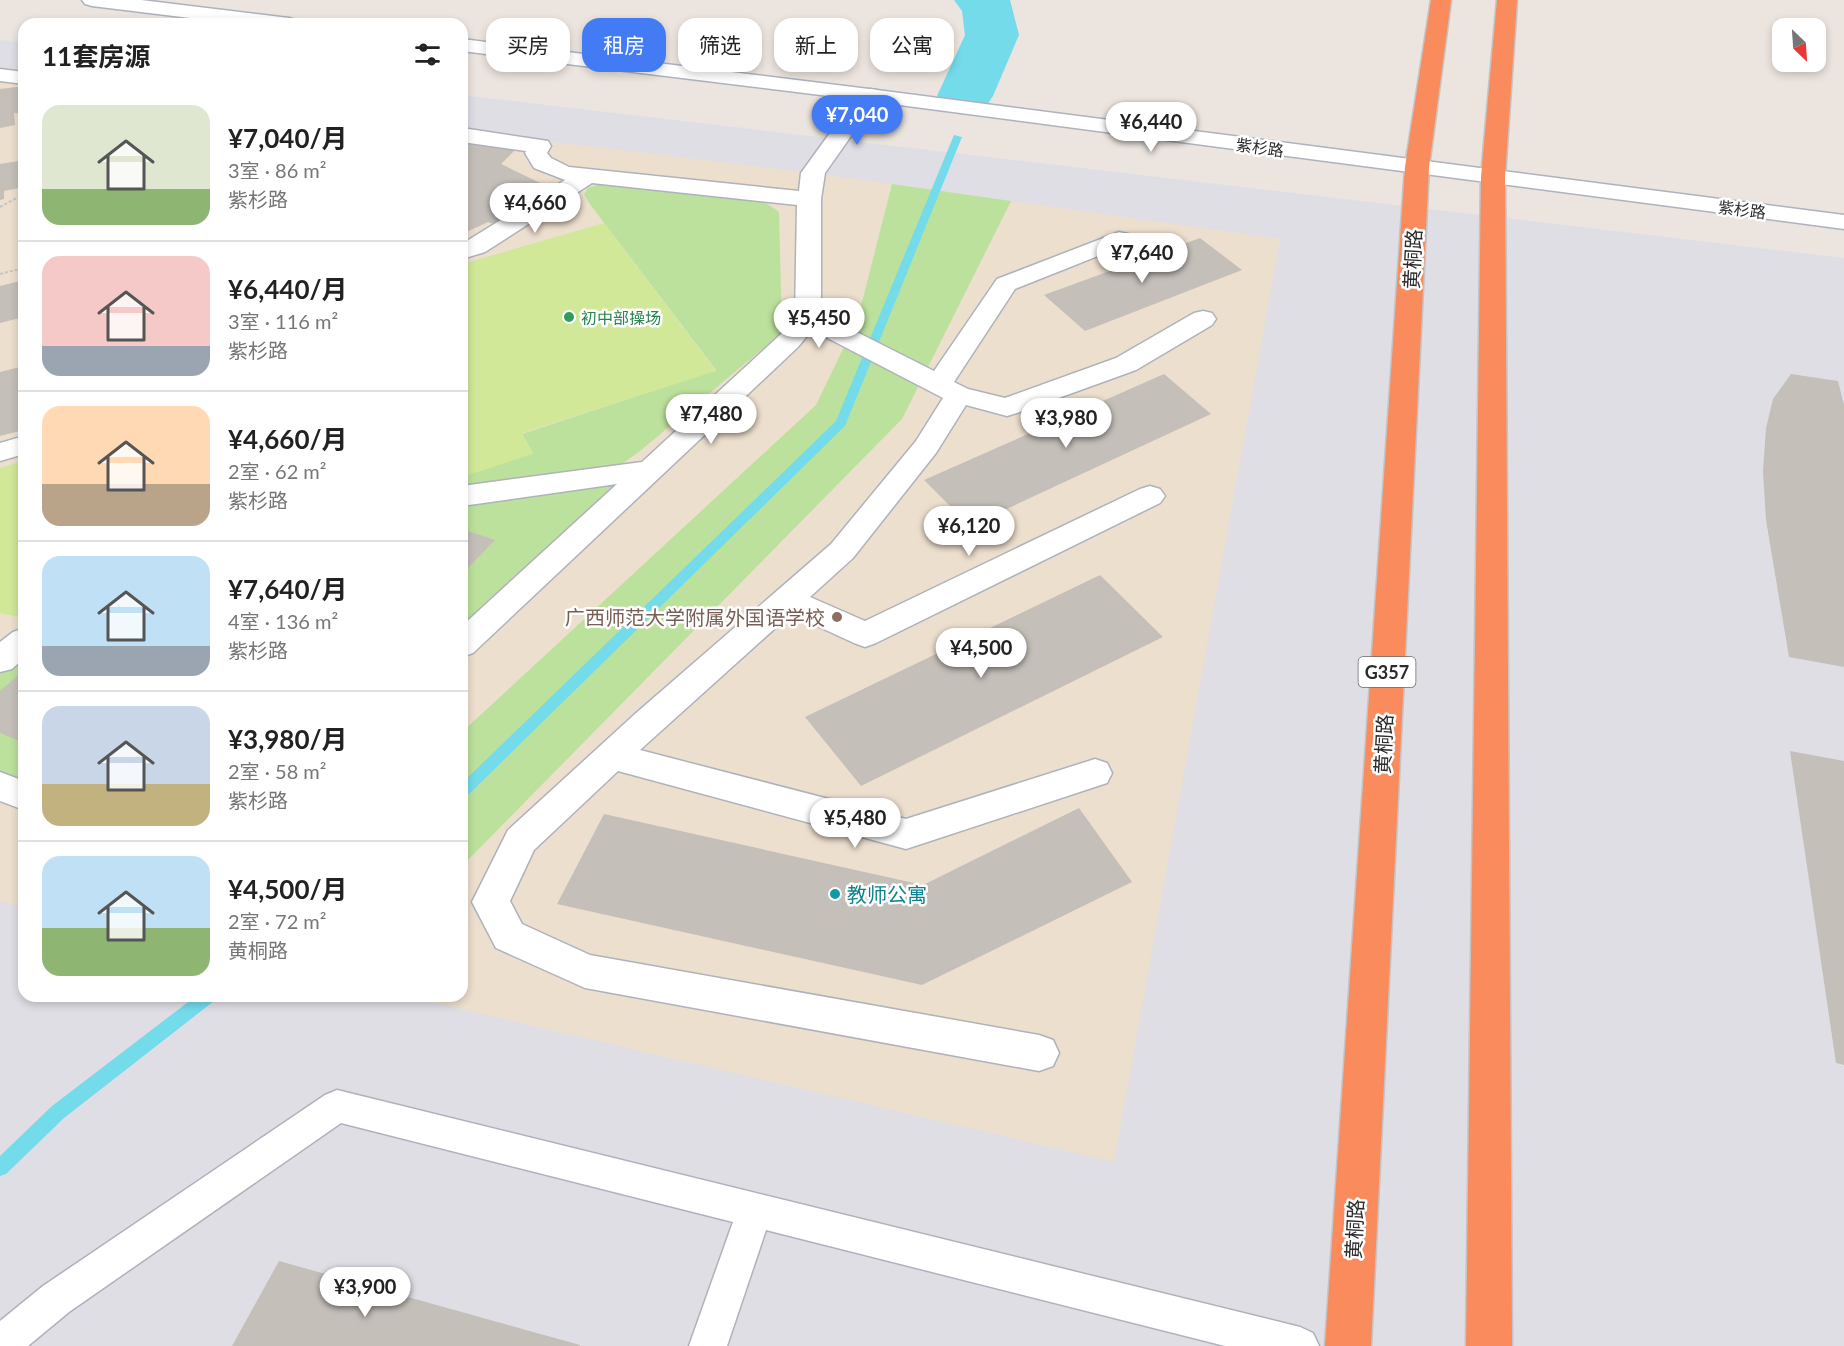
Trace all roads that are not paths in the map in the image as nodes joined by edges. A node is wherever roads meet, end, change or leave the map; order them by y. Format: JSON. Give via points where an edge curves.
{"nodes":[{"id":1,"x":92,"y":0,"type":"edge"},
{"id":2,"x":1441,"y":0,"type":"edge"},
{"id":3,"x":1507,"y":0,"type":"edge"},
{"id":4,"x":240,"y":18,"type":"edge"},
{"id":5,"x":468,"y":46,"type":"edge"},
{"id":6,"x":0,"y":75,"type":"edge"},
{"id":7,"x":18,"y":77,"type":"edge"},
{"id":8,"x":869,"y":95,"type":"junction"},
{"id":9,"x":468,"y":136,"type":"edge"},
{"id":10,"x":1417,"y":167,"type":"junction"},
{"id":11,"x":589,"y":175,"type":"junction"},
{"id":12,"x":1493,"y":177,"type":"junction"},
{"id":13,"x":809,"y":200,"type":"junction"},
{"id":14,"x":1844,"y":222,"type":"edge"},
{"id":15,"x":1119,"y":239,"type":"dead end"},
{"id":16,"x":468,"y":250,"type":"edge"},
{"id":17,"x":808,"y":318,"type":"junction"},
{"id":18,"x":1203,"y":319,"type":"dead end"},
{"id":19,"x":937,"y":383,"type":"junction"},
{"id":20,"x":18,"y":447,"type":"edge"},
{"id":21,"x":0,"y":452,"type":"edge"},
{"id":22,"x":651,"y":470,"type":"junction"},
{"id":23,"x":468,"y":495,"type":"edge"},
{"id":24,"x":1150,"y":496,"type":"dead end"},
{"id":25,"x":787,"y":599,"type":"junction"},
{"id":26,"x":0,"y":626,"type":"edge"},
{"id":27,"x":18,"y":629,"type":"edge"},
{"id":28,"x":468,"y":639,"type":"edge"},
{"id":29,"x":18,"y":645,"type":"edge"},
{"id":30,"x":0,"y":660,"type":"edge"},
{"id":31,"x":612,"y":756,"type":"junction"},
{"id":32,"x":1095,"y":773,"type":"dead end"},
{"id":33,"x":0,"y":786,"type":"edge"},
{"id":34,"x":18,"y":794,"type":"edge"},
{"id":35,"x":1040,"y":1053,"type":"dead end"},
{"id":36,"x":755,"y":1210,"type":"junction"},
{"id":37,"x":0,"y":1345,"type":"edge"},
{"id":38,"x":708,"y":1346,"type":"edge"},
{"id":39,"x":1300,"y":1346,"type":"edge"},
{"id":40,"x":1347,"y":1346,"type":"edge"},
{"id":41,"x":1489,"y":1346,"type":"edge"}],
"edges":[{"from":1,"to":4,"type":"street"},
{"from":2,"to":10,"type":"highway","name":"黄桐路","number":"G357"},
{"from":3,"to":12,"type":"highway"},
{"from":5,"to":8,"type":"street","name":"紫杉路"},
{"from":6,"to":7,"type":"street"},
{"from":8,"to":10,"type":"street","name":"紫杉路"},
{"from":8,"to":13,"type":"street","via":[[813,173]]},
{"from":9,"to":11,"type":"street","via":[[540,146],[536,153],[542,163],[564,173]]},
{"from":10,"to":12,"type":"street","name":"紫杉路"},
{"from":10,"to":40,"type":"highway","name":"黄桐路","number":"G357"},
{"from":11,"to":13,"type":"street"},
{"from":11,"to":16,"type":"street"},
{"from":12,"to":14,"type":"street","name":"紫杉路"},
{"from":12,"to":41,"type":"highway"},
{"from":13,"to":17,"type":"street"},
{"from":15,"to":19,"type":"street","via":[[1006,284]]},
{"from":17,"to":19,"type":"street"},
{"from":17,"to":22,"type":"street","via":[[789,341]]},
{"from":18,"to":19,"type":"street","via":[[1126,364],[1006,407]]},
{"from":19,"to":25,"type":"street","via":[[926,447],[842,551]]},
{"from":20,"to":21,"type":"street"},
{"from":22,"to":23,"type":"street"},
{"from":22,"to":28,"type":"street"},
{"from":24,"to":25,"type":"street","via":[[865,635]]},
{"from":25,"to":31,"type":"street"},
{"from":26,"to":27,"type":"street"},
{"from":29,"to":30,"type":"street"},
{"from":31,"to":32,"type":"street","via":[[906,834]]},
{"from":31,"to":35,"type":"street","via":[[521,840],[491,902],[509,936],[585,971]]},
{"from":33,"to":34,"type":"street"},
{"from":36,"to":37,"type":"lane","via":[[337,1106],[56,1299]]},
{"from":36,"to":38,"type":"lane"},
{"from":36,"to":39,"type":"lane"}]}
